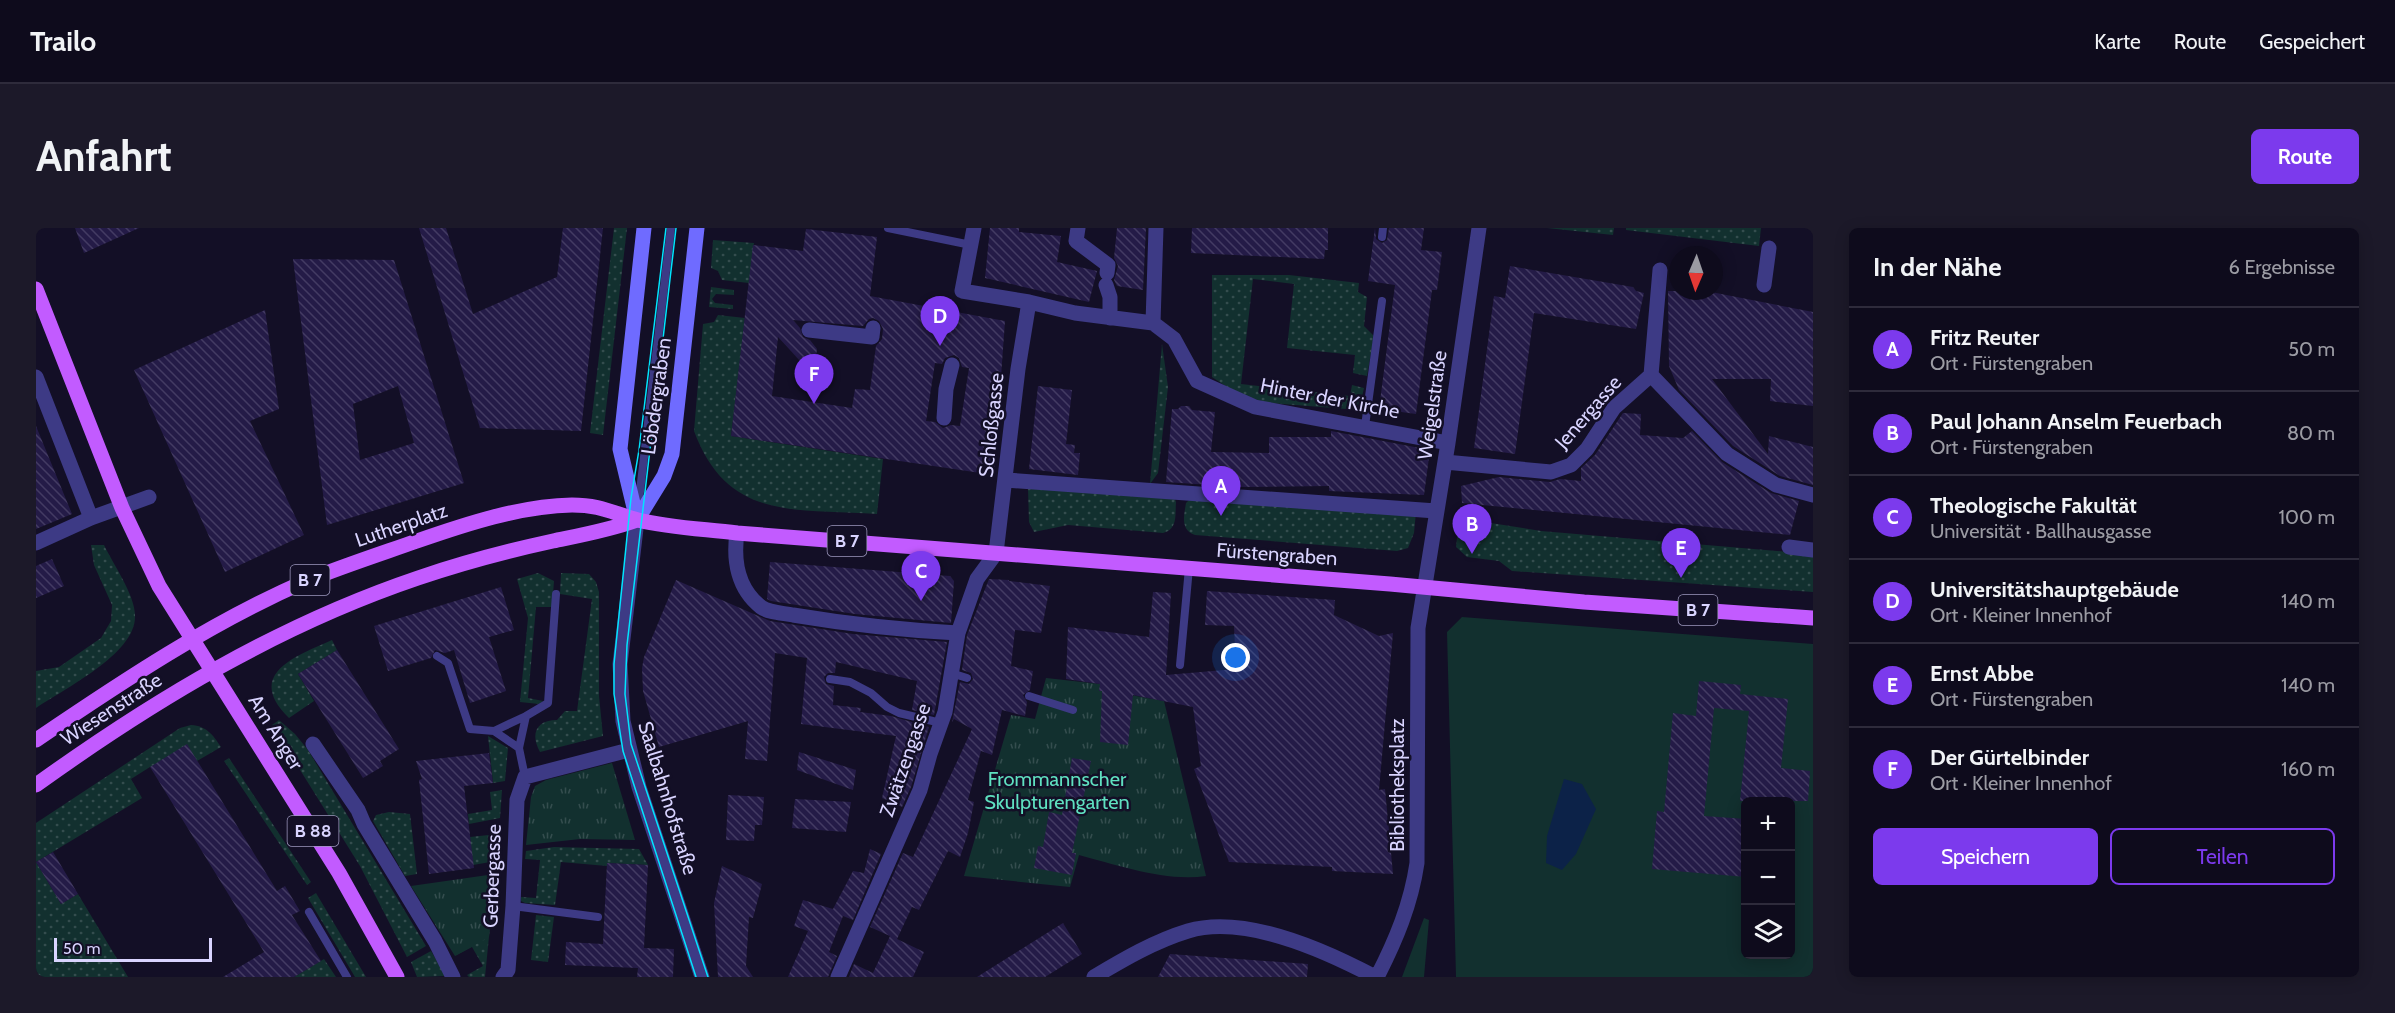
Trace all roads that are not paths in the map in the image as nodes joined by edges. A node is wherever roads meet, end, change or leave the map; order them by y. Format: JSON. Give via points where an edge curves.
{"nodes":[{"id":1,"x":644,"y":228,"type":"edge"},
{"id":2,"x":671,"y":228,"type":"edge"},
{"id":3,"x":697,"y":228,"type":"edge"},
{"id":4,"x":888,"y":228,"type":"edge"},
{"id":5,"x":974,"y":228,"type":"edge"},
{"id":6,"x":1078,"y":228,"type":"edge"},
{"id":7,"x":1156,"y":228,"type":"edge"},
{"id":8,"x":1479,"y":228,"type":"edge"},
{"id":9,"x":971,"y":245,"type":"junction"},
{"id":10,"x":1769,"y":248,"type":"dead end"},
{"id":11,"x":1660,"y":270,"type":"dead end"},
{"id":12,"x":1764,"y":285,"type":"dead end"},
{"id":13,"x":36,"y":289,"type":"edge"},
{"id":14,"x":1382,"y":301,"type":"dead end"},
{"id":15,"x":1029,"y":302,"type":"junction"},
{"id":16,"x":1110,"y":318,"type":"junction"},
{"id":17,"x":1153,"y":323,"type":"junction"},
{"id":18,"x":873,"y":328,"type":"dead end"},
{"id":19,"x":809,"y":330,"type":"dead end"},
{"id":20,"x":952,"y":365,"type":"dead end"},
{"id":21,"x":1651,"y":375,"type":"junction"},
{"id":22,"x":36,"y":377,"type":"edge"},
{"id":23,"x":944,"y":418,"type":"dead end"},
{"id":24,"x":1373,"y":424,"type":"junction"},
{"id":25,"x":1448,"y":442,"type":"junction"},
{"id":26,"x":1445,"y":462,"type":"junction"},
{"id":27,"x":1006,"y":480,"type":"junction"},
{"id":28,"x":1813,"y":495,"type":"edge"},
{"id":29,"x":148,"y":498,"type":"dead end"},
{"id":30,"x":122,"y":508,"type":"junction"},
{"id":31,"x":1436,"y":511,"type":"junction"},
{"id":32,"x":92,"y":518,"type":"junction"},
{"id":33,"x":637,"y":520,"type":"junction"},
{"id":34,"x":737,"y":533,"type":"junction"},
{"id":35,"x":36,"y":543,"type":"edge"},
{"id":36,"x":1789,"y":547,"type":"dead end"},
{"id":37,"x":1813,"y":550,"type":"edge"},
{"id":38,"x":996,"y":553,"type":"junction"},
{"id":39,"x":1190,"y":568,"type":"junction"},
{"id":40,"x":1425,"y":587,"type":"junction"},
{"id":41,"x":556,"y":594,"type":"dead end"},
{"id":42,"x":1813,"y":618,"type":"edge"},
{"id":43,"x":958,"y":633,"type":"junction"},
{"id":44,"x":192,"y":640,"type":"junction"},
{"id":45,"x":437,"y":656,"type":"dead end"},
{"id":46,"x":1180,"y":665,"type":"dead end"},
{"id":47,"x":211,"y":671,"type":"junction"},
{"id":48,"x":951,"y":673,"type":"junction"},
{"id":49,"x":967,"y":678,"type":"dead end"},
{"id":50,"x":830,"y":679,"type":"dead end"},
{"id":51,"x":1029,"y":696,"type":"dead end"},
{"id":52,"x":1073,"y":710,"type":"dead end"},
{"id":53,"x":526,"y":716,"type":"junction"},
{"id":54,"x":941,"y":723,"type":"junction"},
{"id":55,"x":494,"y":731,"type":"junction"},
{"id":56,"x":36,"y":740,"type":"edge"},
{"id":57,"x":312,"y":744,"type":"dead end"},
{"id":58,"x":519,"y":748,"type":"junction"},
{"id":59,"x":629,"y":750,"type":"junction"},
{"id":60,"x":525,"y":777,"type":"junction"},
{"id":61,"x":36,"y":785,"type":"edge"},
{"id":62,"x":513,"y":906,"type":"junction"},
{"id":63,"x":309,"y":912,"type":"dead end"},
{"id":64,"x":598,"y":917,"type":"dead end"},
{"id":65,"x":1112,"y":972,"type":"edge"},
{"id":66,"x":347,"y":977,"type":"edge"},
{"id":67,"x":397,"y":977,"type":"edge"},
{"id":68,"x":453,"y":977,"type":"edge"},
{"id":69,"x":503,"y":977,"type":"edge"},
{"id":70,"x":702,"y":977,"type":"edge"},
{"id":71,"x":838,"y":977,"type":"edge"},
{"id":72,"x":1094,"y":977,"type":"edge"},
{"id":73,"x":1376,"y":977,"type":"edge"}],
"edges":[{"from":1,"to":33,"type":"main road","name":"Löbdergraben","via":[[620,448]]},
{"from":2,"to":33,"type":"lane"},
{"from":3,"to":33,"type":"main road","name":"Löbdergraben","via":[[672,454],[664,476]]},
{"from":4,"to":9,"type":"lane"},
{"from":5,"to":9,"type":"street"},
{"from":6,"to":16,"type":"street","via":[[1076,241],[1108,265]]},
{"from":7,"to":17,"type":"street"},
{"from":8,"to":25,"type":"street","name":"Weigelstraße"},
{"from":9,"to":15,"type":"street","via":[[962,291]]},
{"from":10,"to":12,"type":"street"},
{"from":11,"to":21,"type":"street","name":"Jenergasse"},
{"from":13,"to":30,"type":"main road","name":"Am Anger","number":"B 88"},
{"from":14,"to":24,"type":"lane"},
{"from":15,"to":16,"type":"street"},
{"from":15,"to":27,"type":"street","name":"Schloßgasse"},
{"from":16,"to":17,"type":"street"},
{"from":17,"to":24,"type":"street","name":"Hinter der Kirche","via":[[1174,339],[1197,381],[1255,407]]},
{"from":18,"to":19,"type":"street","via":[[872,337]]},
{"from":20,"to":23,"type":"street"},
{"from":21,"to":26,"type":"street","name":"Jenergasse","via":[[1614,408],[1587,449],[1571,465],[1551,472]]},
{"from":21,"to":28,"type":"street","name":"Jenergasse","via":[[1727,454],[1776,485]]},
{"from":22,"to":32,"type":"street"},
{"from":24,"to":25,"type":"street","name":"Hinter der Kirche"},
{"from":25,"to":26,"type":"street","name":"Weigelstraße"},
{"from":26,"to":31,"type":"street","name":"Weigelstraße"},
{"from":27,"to":31,"type":"street"},
{"from":27,"to":38,"type":"street","name":"Schloßgasse"},
{"from":29,"to":30,"type":"street"},
{"from":30,"to":32,"type":"street"},
{"from":30,"to":44,"type":"main road","name":"Am Anger","number":"B 88","via":[[159,586]]},
{"from":31,"to":40,"type":"street","name":"Weigelstraße"},
{"from":32,"to":35,"type":"street"},
{"from":33,"to":34,"type":"main road","name":"Lutherplatz","number":"B 7"},
{"from":33,"to":44,"type":"main road","name":"Lutherplatz","number":"B 7","via":[[605,508],[570,505],[470,524],[306,582]]},
{"from":33,"to":47,"type":"main road","name":"Lutherplatz","number":"B 7","via":[[589,535],[477,559],[417,579],[306,623]]},
{"from":33,"to":59,"type":"street","name":"Saalbahnhofstraße","via":[[620,664],[620,693]]},
{"from":34,"to":38,"type":"main road","name":"Fürstengraben","number":"B 7"},
{"from":34,"to":43,"type":"street","via":[[735,563],[739,575],[747,594],[764,610],[846,623]]},
{"from":36,"to":37,"type":"street"},
{"from":38,"to":39,"type":"main road","name":"Fürstengraben","number":"B 7"},
{"from":38,"to":43,"type":"street","name":"Zwätzengasse","via":[[977,579]]},
{"from":39,"to":40,"type":"main road","name":"Fürstengraben","number":"B 7"},
{"from":39,"to":46,"type":"lane"},
{"from":40,"to":42,"type":"main road","name":"Fürstengraben","number":"B 7"},
{"from":40,"to":73,"type":"street","name":"Bibliotheksplatz","via":[[1417,648],[1417,863],[1406,913]]},
{"from":41,"to":53,"type":"lane","via":[[548,703]]},
{"from":43,"to":48,"type":"street","name":"Zwätzengasse"},
{"from":44,"to":47,"type":"main road","name":"Am Anger","number":"B 88"},
{"from":44,"to":56,"type":"main road","name":"Wiesenstraße","number":"B 7"},
{"from":45,"to":55,"type":"lane","via":[[448,663],[470,729]]},
{"from":47,"to":61,"type":"main road","name":"Wiesenstraße","number":"B 7","via":[[143,711]]},
{"from":47,"to":67,"type":"main road","name":"Am Anger","number":"B 88","via":[[339,873]]},
{"from":48,"to":49,"type":"lane"},
{"from":48,"to":54,"type":"street","name":"Zwätzengasse"},
{"from":50,"to":54,"type":"lane","via":[[849,682],[899,712]]},
{"from":51,"to":52,"type":"lane"},
{"from":53,"to":55,"type":"lane"},
{"from":53,"to":58,"type":"lane","name":"Gerbergasse"},
{"from":54,"to":71,"type":"street","name":"Zwätzengasse","via":[[920,790]]},
{"from":55,"to":58,"type":"lane"},
{"from":57,"to":68,"type":"street","name":"Am Anger","via":[[358,810]]},
{"from":58,"to":60,"type":"lane","name":"Gerbergasse"},
{"from":59,"to":60,"type":"street"},
{"from":59,"to":70,"type":"street","name":"Saalbahnhofstraße"},
{"from":60,"to":62,"type":"street","name":"Gerbergasse","via":[[517,800]]},
{"from":62,"to":64,"type":"lane"},
{"from":62,"to":69,"type":"street","name":"Gerbergasse","via":[[508,970]]},
{"from":63,"to":66,"type":"lane"},
{"from":65,"to":72,"type":"street"},
{"from":65,"to":73,"type":"street","via":[[1127,957],[1190,930],[1221,927],[1277,934]]}]}
